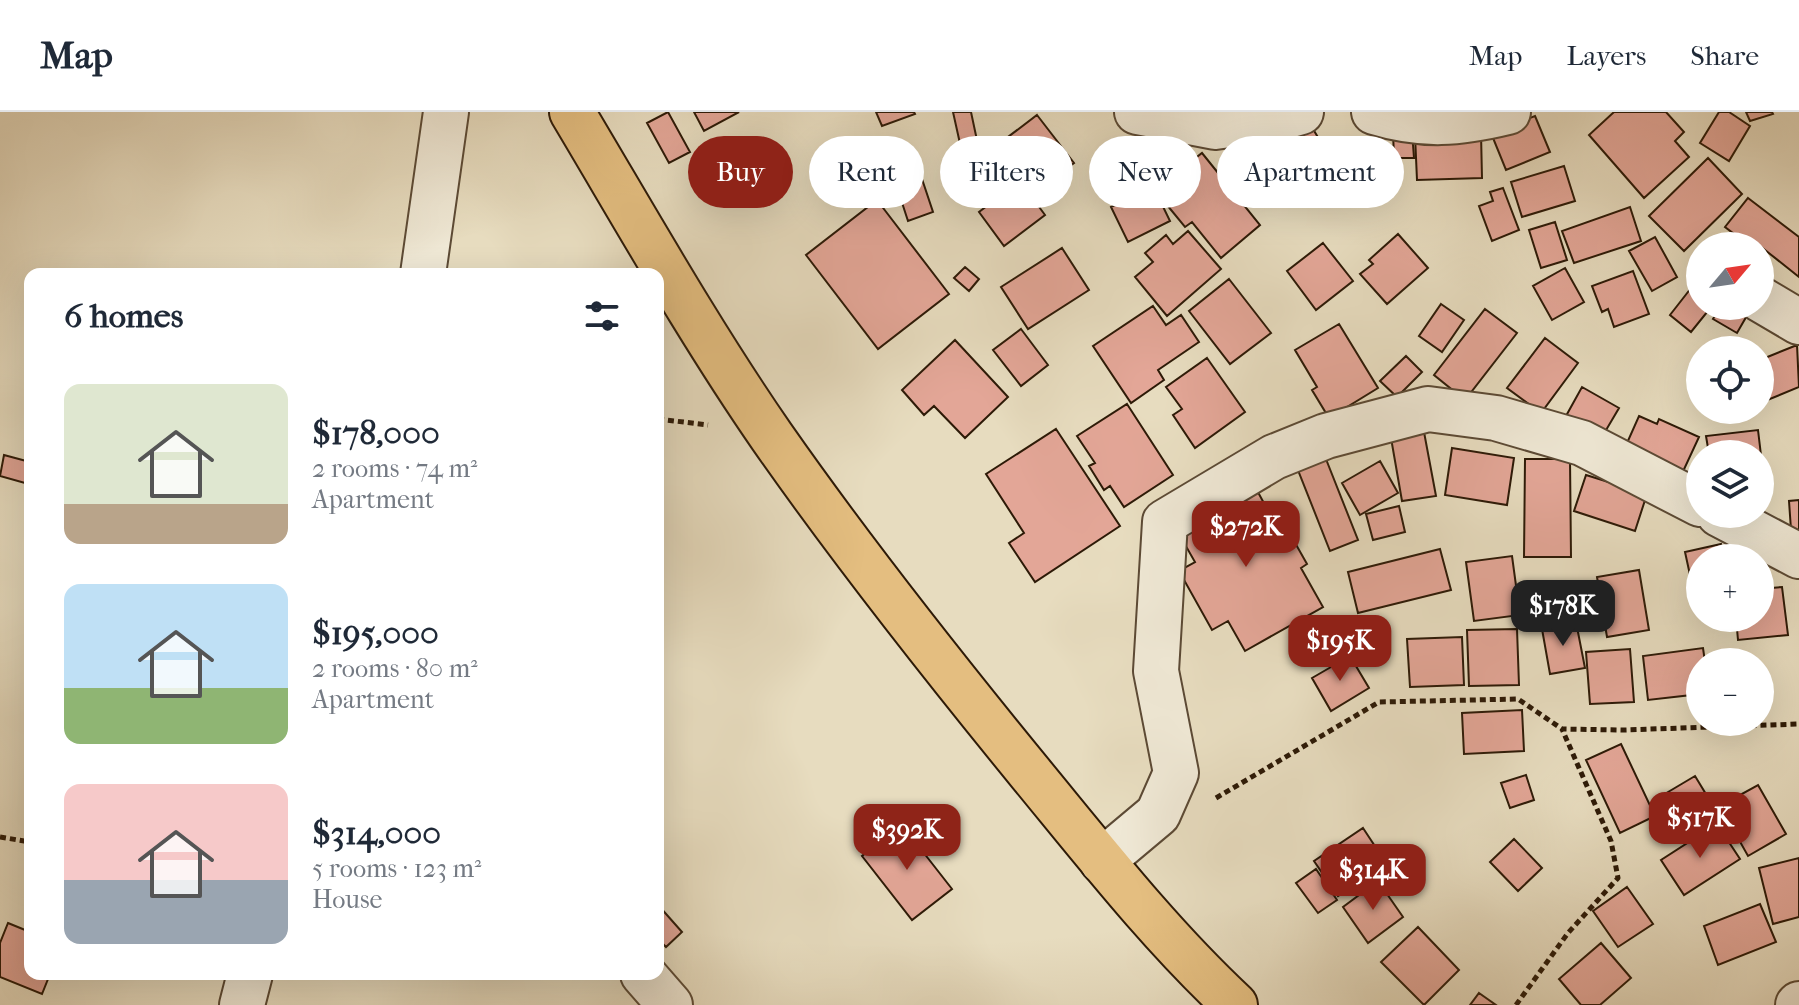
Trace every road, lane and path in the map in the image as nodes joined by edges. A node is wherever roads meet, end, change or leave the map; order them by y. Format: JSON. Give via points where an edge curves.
{"nodes":[{"id":1,"x":446,"y":112,"type":"edge"},
{"id":2,"x":572,"y":112,"type":"edge"},
{"id":3,"x":1137,"y":112,"type":"edge"},
{"id":4,"x":1301,"y":112,"type":"edge"},
{"id":5,"x":1374,"y":112,"type":"edge"},
{"id":6,"x":1508,"y":112,"type":"edge"},
{"id":7,"x":424,"y":268,"type":"edge"},
{"id":8,"x":1774,"y":307,"type":"edge"},
{"id":9,"x":1799,"y":322,"type":"edge"},
{"id":10,"x":1686,"y":497,"type":"edge"},
{"id":11,"x":1746,"y":528,"type":"edge"},
{"id":12,"x":1799,"y":556,"type":"edge"},
{"id":13,"x":1799,"y":724,"type":"edge"},
{"id":14,"x":1562,"y":729,"type":"junction"},
{"id":15,"x":1158,"y":814,"type":"junction"},
{"id":16,"x":0,"y":837,"type":"edge"},
{"id":17,"x":24,"y":841,"type":"edge"},
{"id":18,"x":1102,"y":861,"type":"junction"},
{"id":19,"x":248,"y":980,"type":"edge"},
{"id":20,"x":648,"y":980,"type":"edge"},
{"id":21,"x":242,"y":1005,"type":"edge"},
{"id":22,"x":670,"y":1005,"type":"edge"},
{"id":23,"x":1235,"y":1005,"type":"edge"},
{"id":24,"x":1516,"y":1005,"type":"edge"}],
"edges":[{"from":1,"to":7,"type":"street"},
{"from":2,"to":18,"type":"main road","via":[[772,436],[958,685]]},
{"from":3,"to":4,"type":"street","via":[[1215,127]]},
{"from":5,"to":6,"type":"street","via":[[1435,124]]},
{"from":8,"to":9,"type":"street"},
{"from":10,"to":15,"type":"street","via":[[1582,443],[1496,418],[1428,409],[1326,436],[1274,457],[1165,522],[1156,671],[1176,773]]},
{"from":11,"to":12,"type":"street"},
{"from":13,"to":14,"type":"path"},
{"from":14,"to":15,"type":"path","via":[[1518,699],[1379,702],[1188,813]]},
{"from":14,"to":24,"type":"path","via":[[1611,841],[1618,878],[1568,933]]},
{"from":15,"to":18,"type":"street"},
{"from":16,"to":17,"type":"path"},
{"from":18,"to":23,"type":"main road"},
{"from":19,"to":21,"type":"street"},
{"from":20,"to":22,"type":"street"}]}
